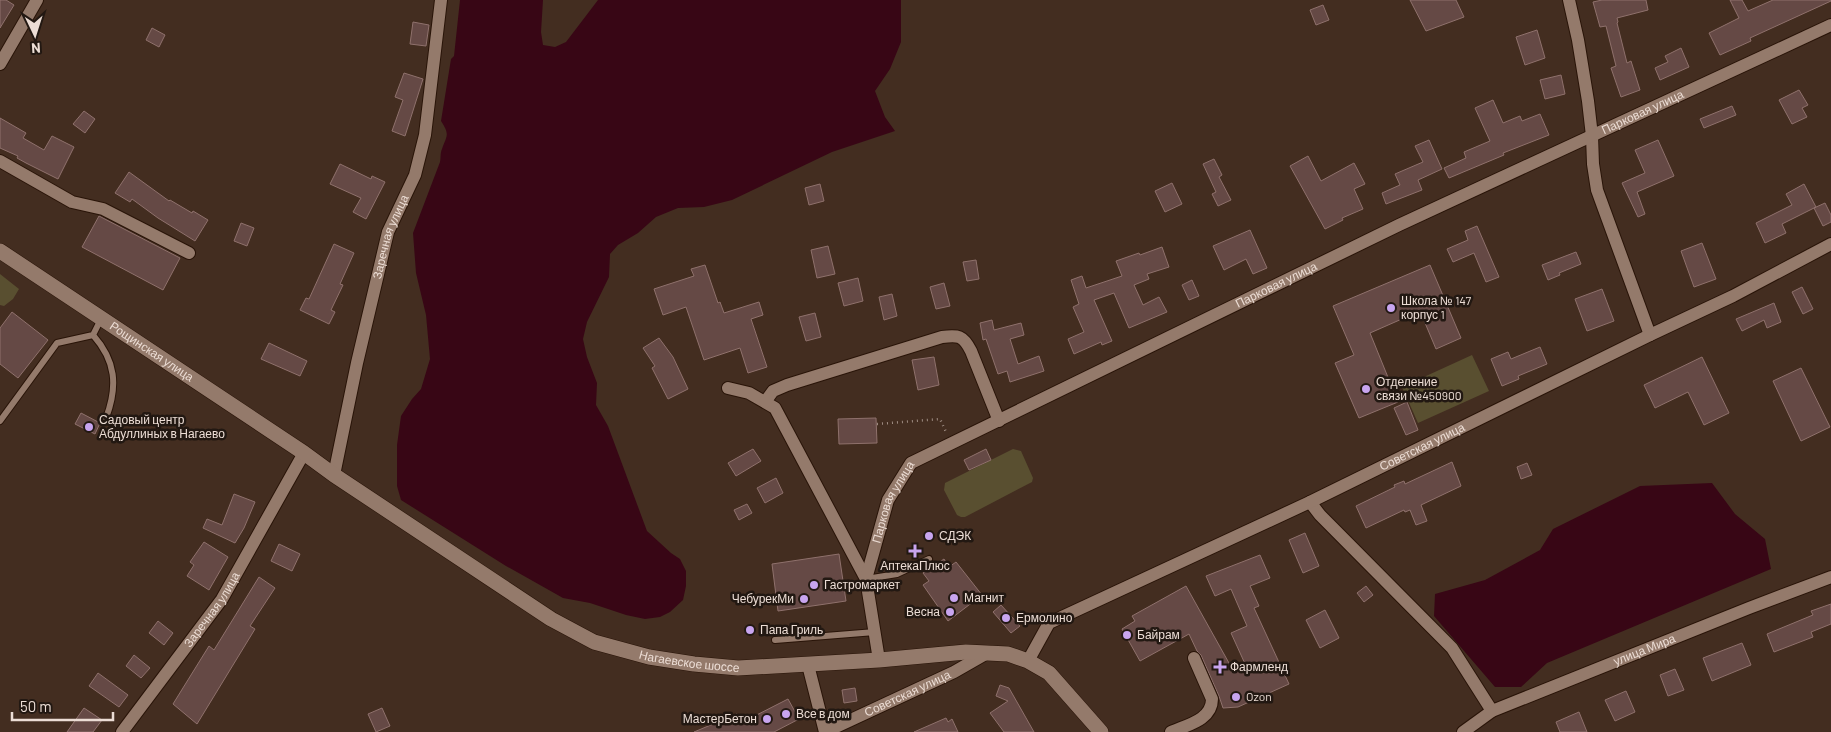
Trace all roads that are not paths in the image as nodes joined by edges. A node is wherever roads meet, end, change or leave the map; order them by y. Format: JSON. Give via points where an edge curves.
{"nodes":[{"id":1,"x":38,"y":0,"type":"edge"},
{"id":2,"x":441,"y":0,"type":"edge"},
{"id":3,"x":1569,"y":0,"type":"edge"},
{"id":4,"x":1831,"y":25,"type":"edge"},
{"id":5,"x":0,"y":64,"type":"edge"},
{"id":6,"x":1592,"y":136,"type":"junction"},
{"id":7,"x":0,"y":161,"type":"edge"},
{"id":8,"x":1831,"y":244,"type":"edge"},
{"id":9,"x":0,"y":251,"type":"edge"},
{"id":10,"x":189,"y":253,"type":"dead end"},
{"id":11,"x":102,"y":318,"type":"junction"},
{"id":12,"x":93,"y":335,"type":"junction"},
{"id":13,"x":1650,"y":335,"type":"junction"},
{"id":14,"x":728,"y":388,"type":"dead end"},
{"id":15,"x":765,"y":402,"type":"junction"},
{"id":16,"x":106,"y":418,"type":"dead end"},
{"id":17,"x":0,"y":421,"type":"edge"},
{"id":18,"x":999,"y":421,"type":"junction"},
{"id":19,"x":304,"y":453,"type":"junction"},
{"id":20,"x":334,"y":475,"type":"junction"},
{"id":21,"x":1310,"y":502,"type":"junction"},
{"id":22,"x":929,"y":559,"type":"dead end"},
{"id":23,"x":1831,"y":577,"type":"edge"},
{"id":24,"x":866,"y":579,"type":"junction"},
{"id":25,"x":875,"y":632,"type":"junction"},
{"id":26,"x":775,"y":640,"type":"dead end"},
{"id":27,"x":989,"y":652,"type":"junction"},
{"id":28,"x":1194,"y":658,"type":"dead end"},
{"id":29,"x":879,"y":660,"type":"junction"},
{"id":30,"x":1028,"y":660,"type":"junction"},
{"id":31,"x":808,"y":665,"type":"junction"},
{"id":32,"x":1492,"y":711,"type":"junction"},
{"id":33,"x":122,"y":732,"type":"edge"},
{"id":34,"x":825,"y":732,"type":"edge"},
{"id":35,"x":1101,"y":732,"type":"edge"},
{"id":36,"x":1171,"y":732,"type":"edge"},
{"id":37,"x":1463,"y":732,"type":"edge"}],
"edges":[{"from":1,"to":5,"type":"street"},
{"from":2,"to":20,"type":"street","name":"Заречная улица","via":[[425,135],[415,175],[388,232]]},
{"from":3,"to":6,"type":"street"},
{"from":4,"to":6,"type":"street","name":"Парковая улица"},
{"from":6,"to":13,"type":"street","via":[[1597,190]]},
{"from":6,"to":18,"type":"street","name":"Парковая улица","via":[[1399,224]]},
{"from":7,"to":10,"type":"street","via":[[72,202],[103,209]]},
{"from":8,"to":13,"type":"street","name":"Советская улица"},
{"from":9,"to":11,"type":"street","name":"Рощинская улица"},
{"from":11,"to":12,"type":"lane"},
{"from":11,"to":19,"type":"street","name":"Рощинская улица"},
{"from":12,"to":16,"type":"lane","via":[[105,348],[111,364],[113,385]]},
{"from":12,"to":17,"type":"lane","via":[[58,343]]},
{"from":13,"to":21,"type":"street","name":"Советская улица"},
{"from":14,"to":15,"type":"street","via":[[749,393]]},
{"from":15,"to":18,"type":"street","via":[[773,391],[787,385],[942,336],[957,336],[966,341],[971,351]]},
{"from":15,"to":24,"type":"street","via":[[775,408]]},
{"from":18,"to":24,"type":"street","name":"Парковая улица","via":[[911,463],[888,500]]},
{"from":19,"to":20,"type":"street","name":"Нагаевское шоссе"},
{"from":19,"to":33,"type":"street","name":"Заречная улица","via":[[222,599]]},
{"from":20,"to":31,"type":"street","name":"Нагаевское шоссе","via":[[551,619],[594,642],[649,657],[694,664],[738,668]]},
{"from":21,"to":30,"type":"street","name":"Советская улица","via":[[1049,623]]},
{"from":21,"to":32,"type":"street","via":[[1452,648]]},
{"from":22,"to":24,"type":"lane","via":[[898,574]]},
{"from":23,"to":32,"type":"street","name":"улица Мира"},
{"from":24,"to":25,"type":"street","name":"Парковая улица"},
{"from":25,"to":26,"type":"lane"},
{"from":25,"to":29,"type":"street","name":"Парковая улица"},
{"from":27,"to":29,"type":"street","name":"Нагаевское шоссе"},
{"from":27,"to":30,"type":"street","name":"Нагаевское шоссе"},
{"from":27,"to":34,"type":"street","name":"Советская улица","via":[[954,672]]},
{"from":28,"to":36,"type":"street","via":[[1212,705],[1207,714]]},
{"from":29,"to":31,"type":"street","name":"Нагаевское шоссе"},
{"from":30,"to":35,"type":"street","name":"Нагаевское шоссе","via":[[1049,673]]},
{"from":31,"to":34,"type":"street"},
{"from":32,"to":37,"type":"street","name":"улица Мира"}]}
